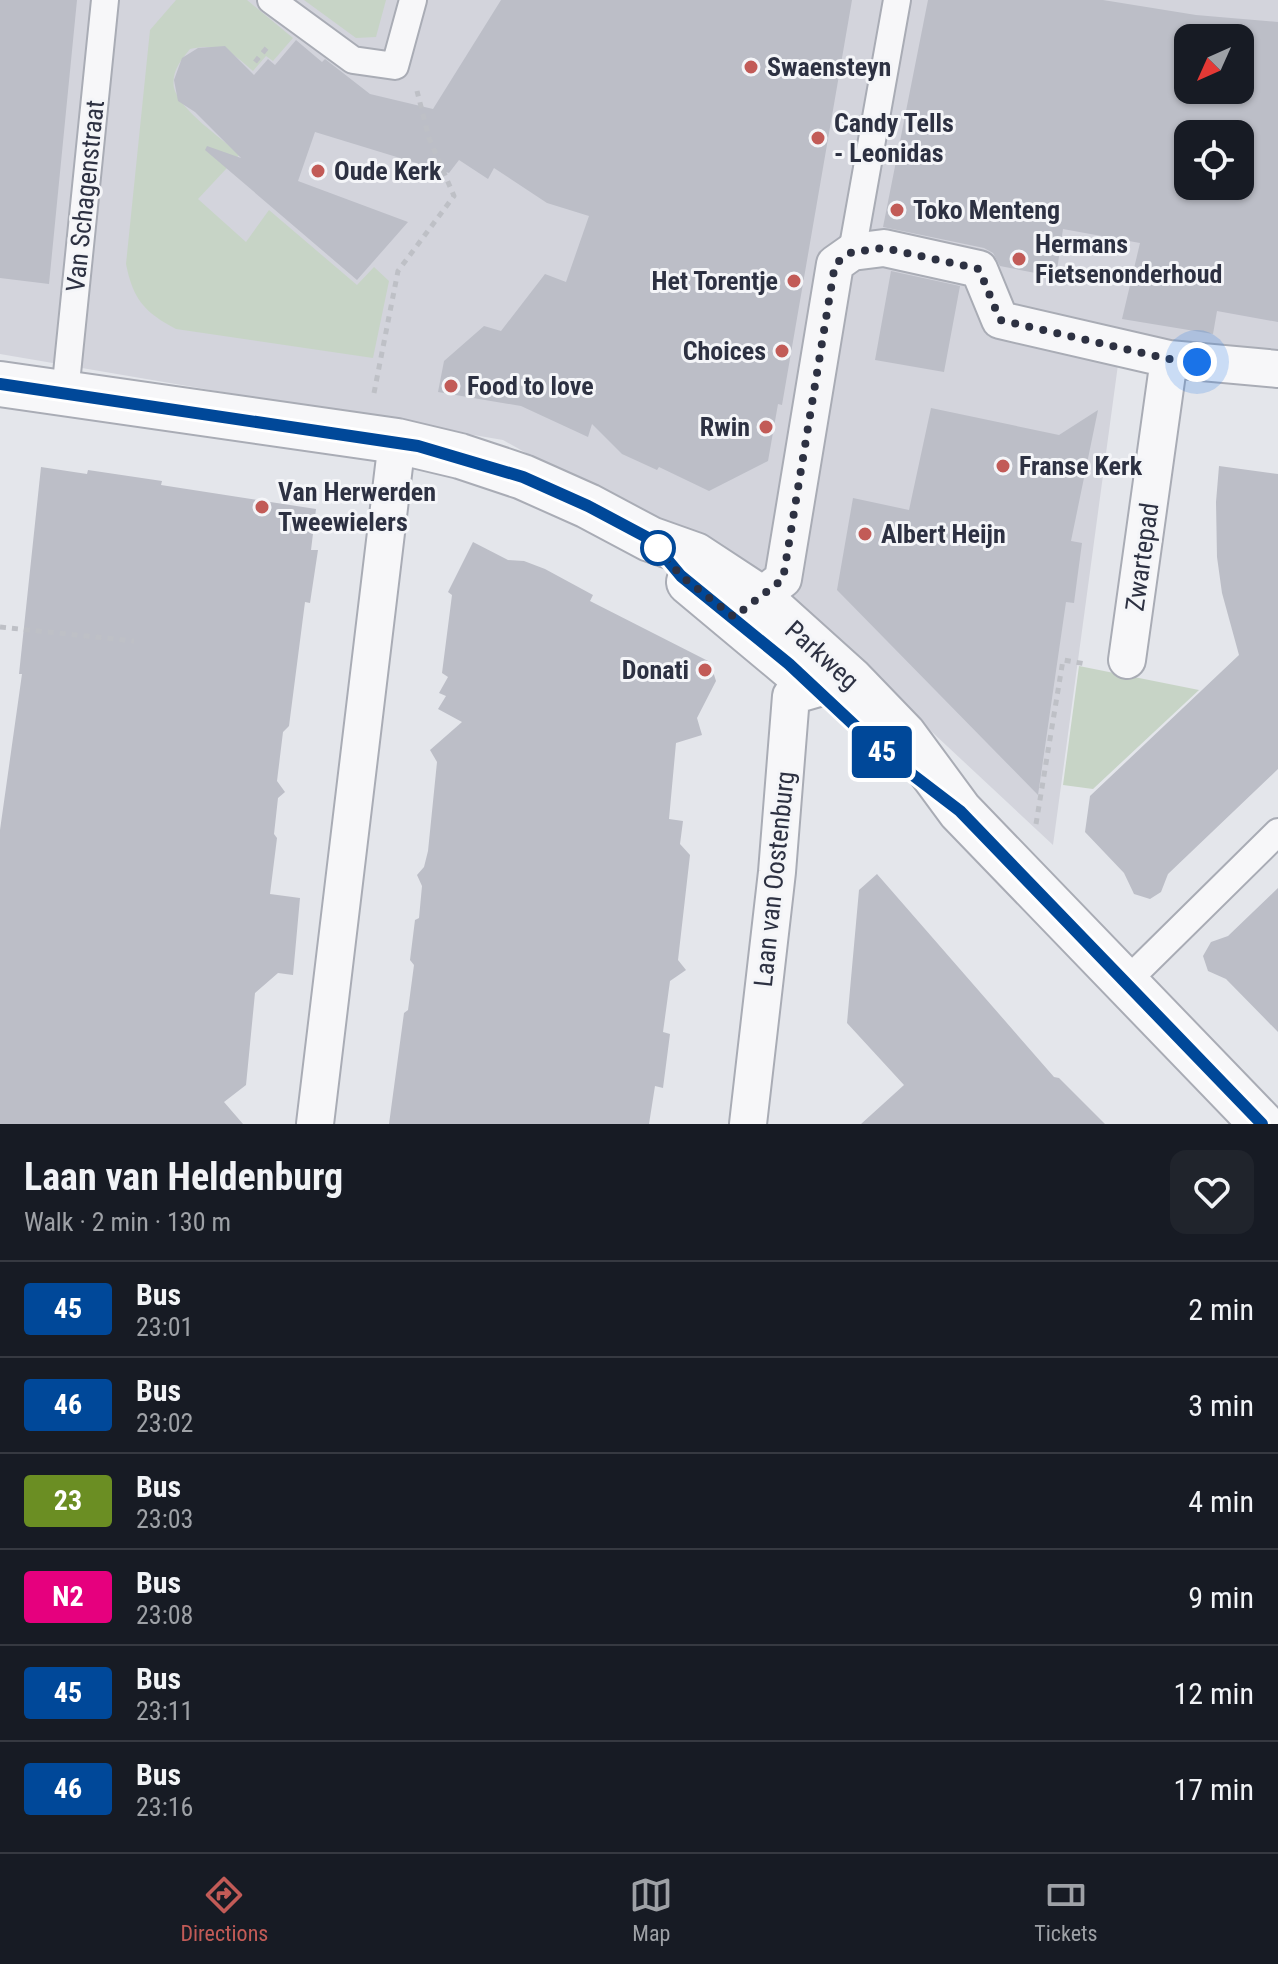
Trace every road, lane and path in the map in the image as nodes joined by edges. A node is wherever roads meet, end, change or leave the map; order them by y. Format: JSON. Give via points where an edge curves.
{"nodes":[{"id":1,"x":105,"y":0,"type":"edge"},
{"id":2,"x":271,"y":0,"type":"edge"},
{"id":3,"x":413,"y":0,"type":"edge"},
{"id":4,"x":897,"y":0,"type":"edge"},
{"id":5,"x":395,"y":66,"type":"junction"},
{"id":6,"x":852,"y":252,"type":"junction"},
{"id":7,"x":382,"y":356,"type":"dead end"},
{"id":8,"x":1169,"y":359,"type":"junction"},
{"id":9,"x":1278,"y":369,"type":"edge"},
{"id":10,"x":0,"y":385,"type":"edge"},
{"id":11,"x":65,"y":393,"type":"junction"},
{"id":12,"x":397,"y":441,"type":"junction"},
{"id":13,"x":746,"y":607,"type":"junction"},
{"id":14,"x":0,"y":627,"type":"edge"},
{"id":15,"x":134,"y":641,"type":"dead end"},
{"id":16,"x":1127,"y":660,"type":"joint"},
{"id":17,"x":832,"y":683,"type":"junction"},
{"id":18,"x":1278,"y":832,"type":"edge"},
{"id":19,"x":1026,"y":880,"type":"junction"},
{"id":20,"x":1126,"y":982,"type":"junction"},
{"id":21,"x":315,"y":1124,"type":"edge"},
{"id":22,"x":748,"y":1124,"type":"edge"},
{"id":23,"x":1262,"y":1124,"type":"edge"}],
"edges":[{"from":1,"to":11,"type":"street","name":"Van Schagenstraat"},
{"from":2,"to":5,"type":"street","via":[[353,60]]},
{"from":3,"to":5,"type":"street"},
{"from":4,"to":6,"type":"street"},
{"from":5,"to":7,"type":"path","via":[[420,94],[429,138],[454,196],[398,271]]},
{"from":6,"to":8,"type":"street","via":[[884,248],[979,269],[1000,320]]},
{"from":6,"to":13,"type":"street","via":[[835,264],[783,579]]},
{"from":8,"to":9,"type":"street"},
{"from":8,"to":16,"type":"street","name":"Zwartepad"},
{"from":10,"to":11,"type":"street","name":"Parkweg"},
{"from":11,"to":12,"type":"street","name":"Parkweg"},
{"from":12,"to":13,"type":"street","name":"Parkweg","via":[[523,477],[588,506],[650,539],[681,576]]},
{"from":12,"to":21,"type":"street"},
{"from":13,"to":17,"type":"street","name":"Parkweg"},
{"from":14,"to":15,"type":"path"},
{"from":16,"to":19,"type":"path","via":[[1126,671],[1063,660]]},
{"from":17,"to":19,"type":"street","name":"Parkweg","via":[[884,753],[960,811]]},
{"from":17,"to":22,"type":"street","name":"Laan van Oostenburg","via":[[791,696]]},
{"from":18,"to":20,"type":"street"},
{"from":19,"to":20,"type":"street","name":"Parkweg"},
{"from":20,"to":23,"type":"street","name":"Parkweg"}]}
